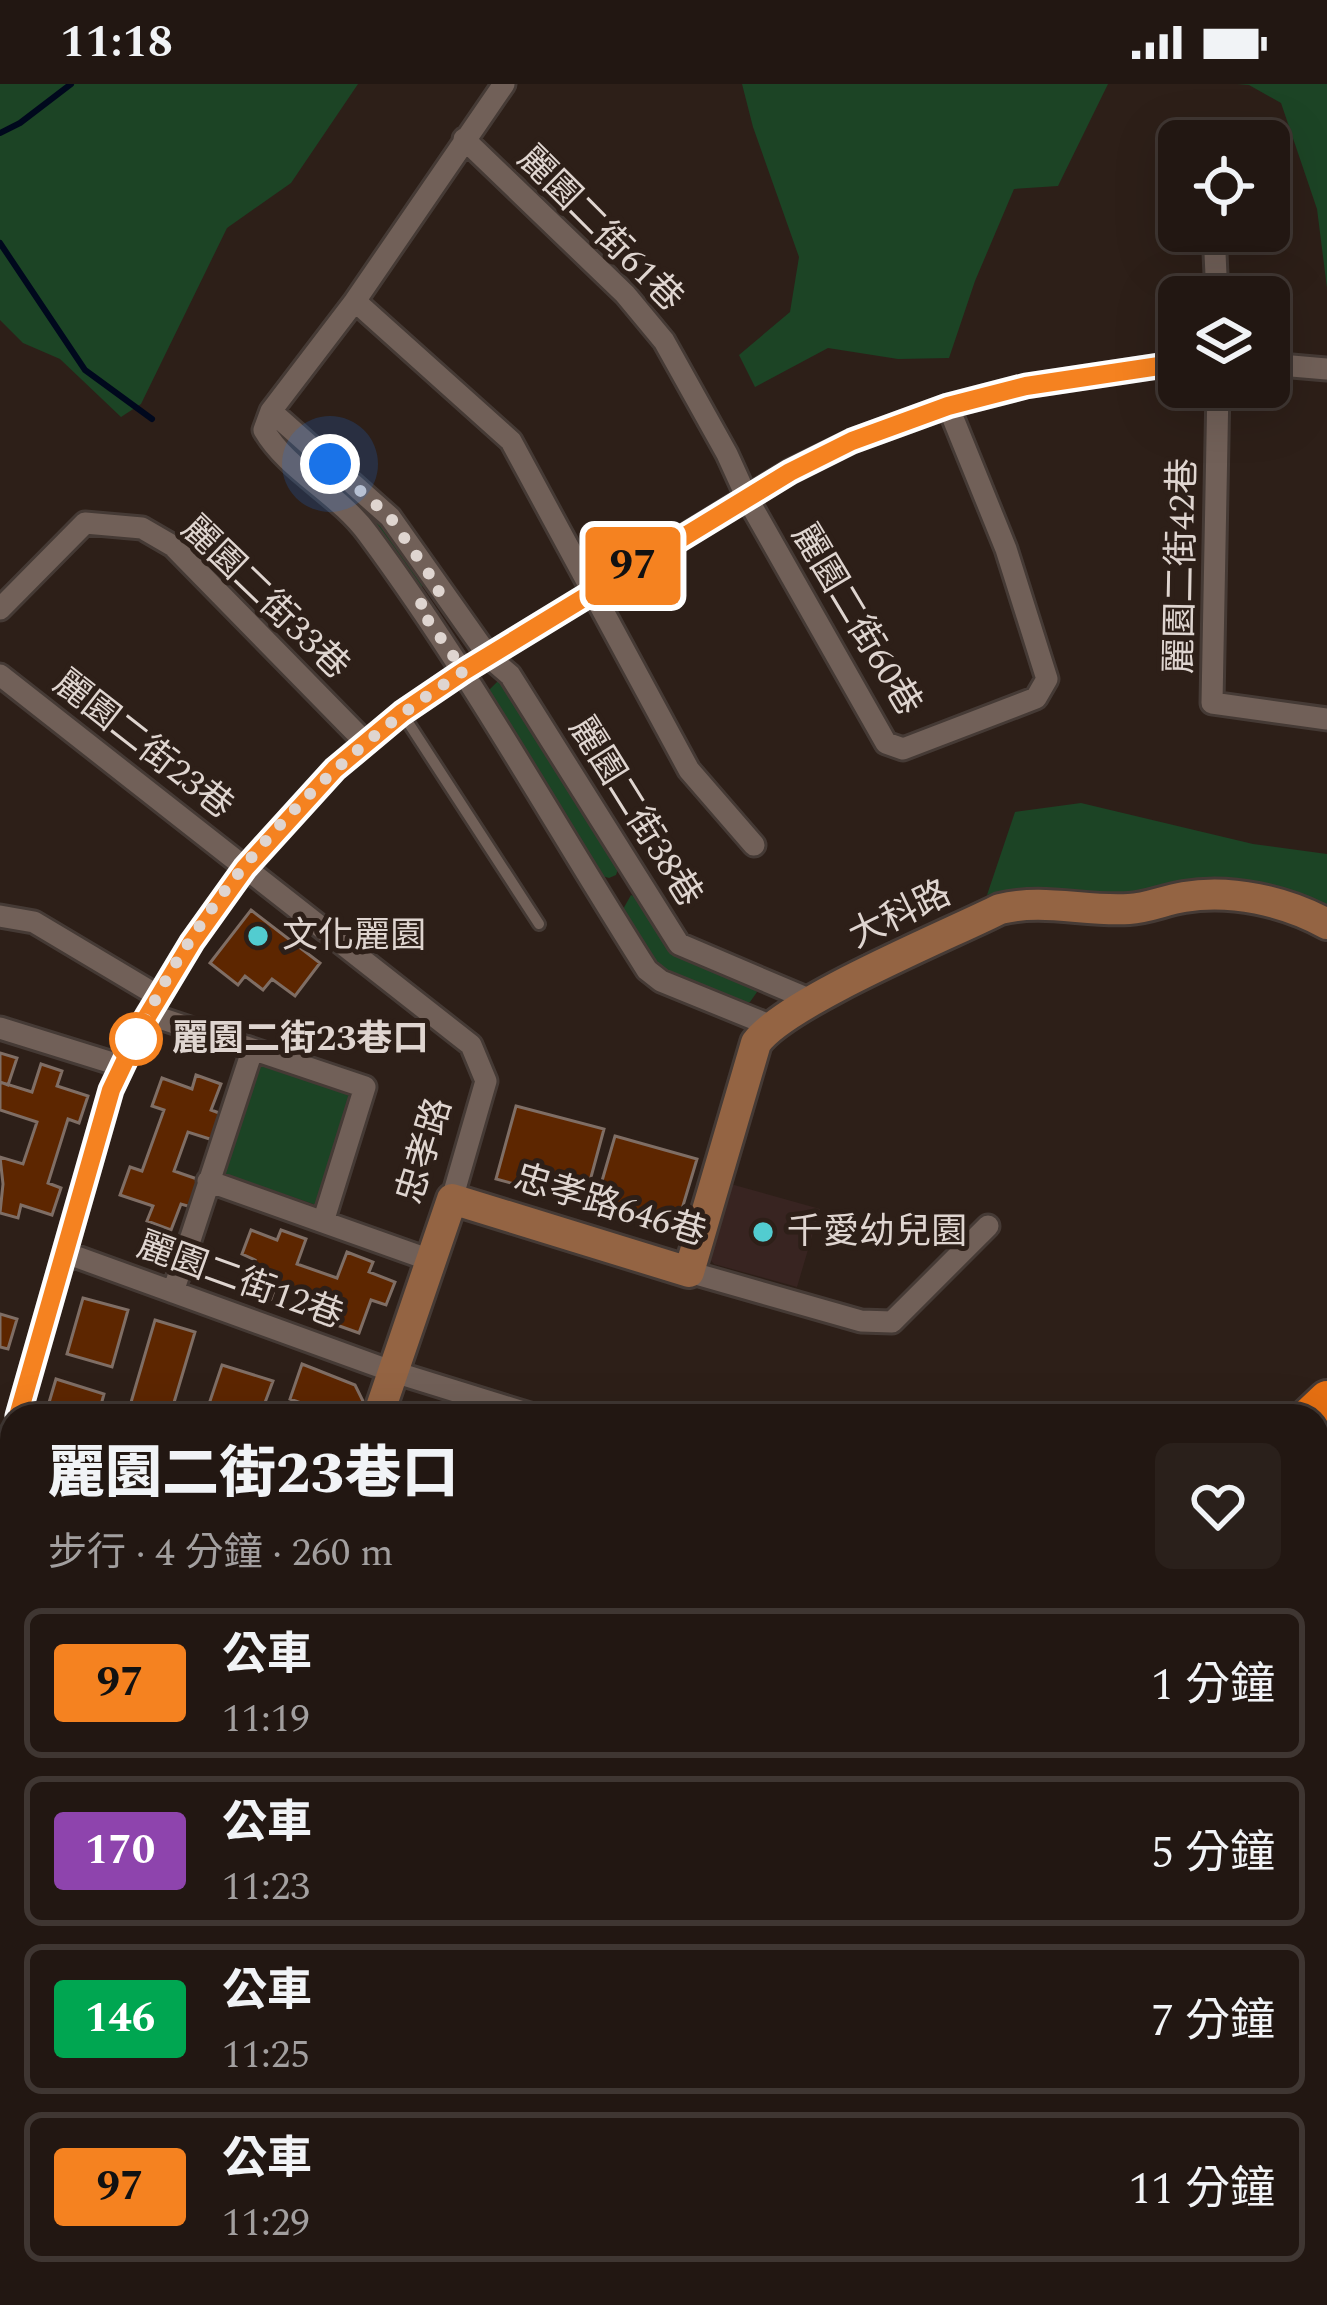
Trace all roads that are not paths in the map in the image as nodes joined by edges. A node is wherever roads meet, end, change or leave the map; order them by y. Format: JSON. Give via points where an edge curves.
{"nodes":[{"id":1,"x":504,"y":84,"type":"edge"},
{"id":2,"x":464,"y":139,"type":"junction"},
{"id":3,"x":355,"y":302,"type":"junction"},
{"id":4,"x":1158,"y":366,"type":"edge"},
{"id":5,"x":1290,"y":366,"type":"edge"},
{"id":6,"x":1327,"y":369,"type":"edge"},
{"id":7,"x":948,"y":406,"type":"junction"},
{"id":8,"x":1219,"y":408,"type":"edge"},
{"id":9,"x":271,"y":411,"type":"junction"},
{"id":10,"x":746,"y":498,"type":"junction"},
{"id":11,"x":594,"y":589,"type":"junction"},
{"id":12,"x":440,"y":590,"type":"junction"},
{"id":13,"x":418,"y":606,"type":"junction"},
{"id":14,"x":0,"y":608,"type":"edge"},
{"id":15,"x":489,"y":657,"type":"junction"},
{"id":16,"x":464,"y":671,"type":"junction"},
{"id":17,"x":0,"y":675,"type":"edge"},
{"id":18,"x":402,"y":713,"type":"junction"},
{"id":19,"x":1327,"y":719,"type":"edge"},
{"id":20,"x":365,"y":742,"type":"junction"},
{"id":21,"x":754,"y":845,"type":"dead end"},
{"id":22,"x":245,"y":868,"type":"junction"},
{"id":23,"x":638,"y":875,"type":"junction"},
{"id":24,"x":603,"y":895,"type":"junction"},
{"id":25,"x":0,"y":916,"type":"edge"},
{"id":26,"x":539,"y":924,"type":"dead end"},
{"id":27,"x":1327,"y":924,"type":"edge"},
{"id":28,"x":813,"y":1001,"type":"junction"},
{"id":29,"x":153,"y":1005,"type":"junction"},
{"id":30,"x":770,"y":1024,"type":"junction"},
{"id":31,"x":0,"y":1028,"type":"edge"},
{"id":32,"x":252,"y":1051,"type":"junction"},
{"id":33,"x":122,"y":1066,"type":"junction"},
{"id":34,"x":208,"y":1181,"type":"junction"},
{"id":35,"x":452,"y":1199,"type":"junction"},
{"id":36,"x":323,"y":1222,"type":"junction"},
{"id":37,"x":988,"y":1226,"type":"dead end"},
{"id":38,"x":66,"y":1252,"type":"junction"},
{"id":39,"x":430,"y":1260,"type":"junction"},
{"id":40,"x":688,"y":1272,"type":"junction"},
{"id":41,"x":173,"y":1292,"type":"junction"},
{"id":42,"x":391,"y":1371,"type":"junction"},
{"id":43,"x":22,"y":1404,"type":"edge"},
{"id":44,"x":381,"y":1404,"type":"edge"},
{"id":45,"x":497,"y":1404,"type":"edge"}],
"edges":[{"from":1,"to":2,"type":"street"},
{"from":2,"to":3,"type":"street"},
{"from":2,"to":10,"type":"street","name":"麗園二街61巷","via":[[664,340]]},
{"from":3,"to":9,"type":"street"},
{"from":3,"to":11,"type":"street","via":[[511,441]]},
{"from":4,"to":7,"type":"street"},
{"from":5,"to":6,"type":"street"},
{"from":7,"to":10,"type":"street","via":[[852,441]]},
{"from":7,"to":10,"type":"street","name":"麗園二街60巷","via":[[1048,679],[1036,698],[903,749],[886,742]]},
{"from":8,"to":19,"type":"street","name":"麗園二街42巷","via":[[1212,703]]},
{"from":9,"to":12,"type":"street","name":"麗園二街38巷","via":[[390,517]]},
{"from":9,"to":13,"type":"street","name":"麗園二街38巷","via":[[264,430],[272,444],[352,513]]},
{"from":10,"to":11,"type":"street"},
{"from":11,"to":15,"type":"street"},
{"from":11,"to":21,"type":"street","via":[[689,770]]},
{"from":12,"to":13,"type":"street"},
{"from":12,"to":15,"type":"street","name":"麗園二街38巷"},
{"from":13,"to":16,"type":"street","name":"麗園二街38巷"},
{"from":14,"to":20,"type":"street","name":"麗園二街33巷","via":[[85,523],[142,529],[173,546]]},
{"from":15,"to":16,"type":"street"},
{"from":15,"to":23,"type":"street","name":"麗園二街38巷","via":[[510,675]]},
{"from":16,"to":18,"type":"street"},
{"from":16,"to":24,"type":"street","name":"麗園二街38巷"},
{"from":17,"to":22,"type":"street","name":"麗園二街23巷"},
{"from":18,"to":20,"type":"street"},
{"from":18,"to":26,"type":"lane"},
{"from":20,"to":22,"type":"street"},
{"from":22,"to":29,"type":"street"},
{"from":22,"to":35,"type":"street","name":"忠孝路","via":[[472,1046],[485,1081]]},
{"from":23,"to":24,"type":"street"},
{"from":23,"to":28,"type":"street","name":"麗園二街38巷","via":[[688,950]]},
{"from":24,"to":30,"type":"street","name":"麗園二街38巷","via":[[647,970]]},
{"from":25,"to":29,"type":"street","via":[[34,922]]},
{"from":27,"to":28,"type":"street","name":"大科路","via":[[1222,895],[1134,909],[1022,903]]},
{"from":28,"to":30,"type":"street","name":"大科路"},
{"from":29,"to":32,"type":"street"},
{"from":29,"to":33,"type":"street"},
{"from":30,"to":40,"type":"street","via":[[750,1060]]},
{"from":31,"to":33,"type":"street"},
{"from":32,"to":34,"type":"street"},
{"from":32,"to":36,"type":"street","via":[[365,1087]]},
{"from":33,"to":38,"type":"street"},
{"from":34,"to":36,"type":"street"},
{"from":34,"to":41,"type":"street"},
{"from":35,"to":39,"type":"street","name":"忠孝路"},
{"from":35,"to":40,"type":"street","name":"忠孝路646巷"},
{"from":36,"to":39,"type":"street"},
{"from":37,"to":40,"type":"street","name":"忠孝路646巷","via":[[892,1322],[861,1321]]},
{"from":38,"to":41,"type":"street","name":"麗園二街12巷"},
{"from":38,"to":43,"type":"street"},
{"from":39,"to":42,"type":"street","name":"忠孝路"},
{"from":41,"to":42,"type":"street","name":"麗園二街12巷"},
{"from":42,"to":44,"type":"street","name":"忠孝路"},
{"from":42,"to":45,"type":"street","name":"麗園二街12巷"}]}
